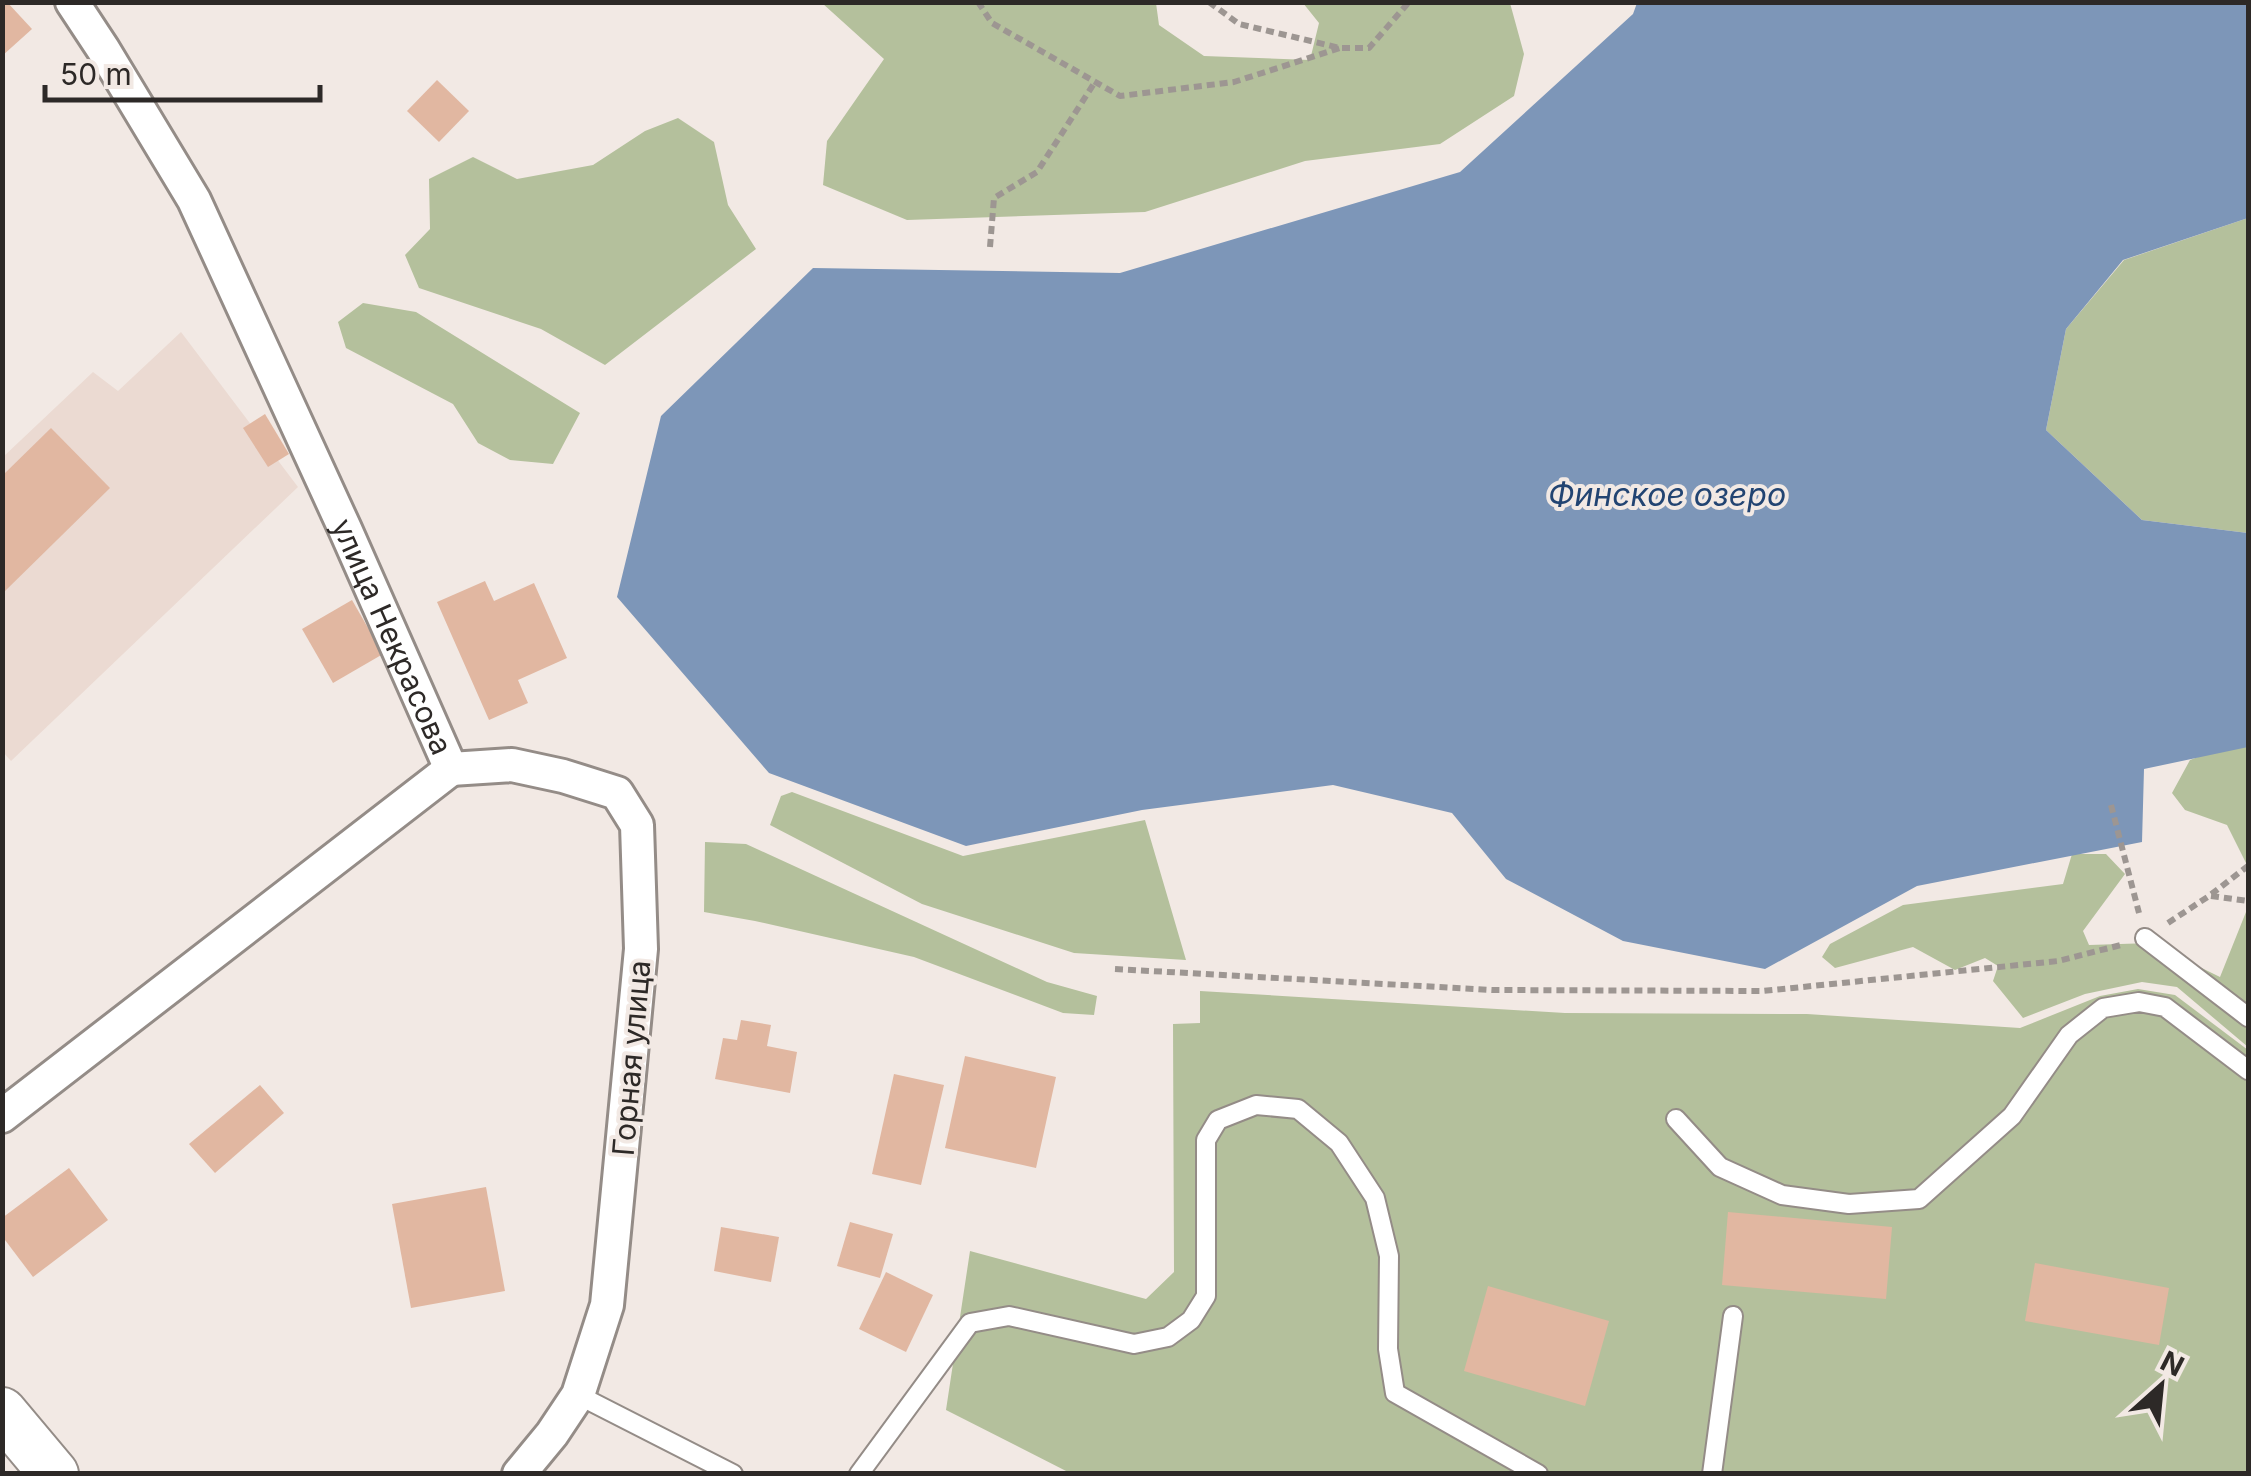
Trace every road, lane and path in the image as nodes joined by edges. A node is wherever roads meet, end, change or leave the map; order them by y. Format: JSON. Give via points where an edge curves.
{"nodes":[{"id":1,"x":72,"y":2,"type":"edge"},
{"id":2,"x":978,"y":2,"type":"edge"},
{"id":3,"x":1209,"y":2,"type":"edge"},
{"id":4,"x":1409,"y":2,"type":"edge"},
{"id":5,"x":1340,"y":48,"type":"junction"},
{"id":6,"x":1095,"y":82,"type":"junction"},
{"id":7,"x":990,"y":248,"type":"dead end"},
{"id":8,"x":452,"y":769,"type":"junction"},
{"id":9,"x":2111,"y":805,"type":"dead end"},
{"id":10,"x":2248,"y":866,"type":"edge"},
{"id":11,"x":2209,"y":896,"type":"junction"},
{"id":12,"x":2248,"y":902,"type":"edge"},
{"id":13,"x":2145,"y":938,"type":"junction"},
{"id":14,"x":1115,"y":969,"type":"dead end"},
{"id":15,"x":2248,"y":1017,"type":"edge"},
{"id":16,"x":2248,"y":1070,"type":"edge"},
{"id":17,"x":2,"y":1116,"type":"edge"},
{"id":18,"x":1676,"y":1119,"type":"dead end"},
{"id":19,"x":1733,"y":1316,"type":"dead end"},
{"id":20,"x":578,"y":1394,"type":"junction"},
{"id":21,"x":2,"y":1412,"type":"edge"},
{"id":22,"x":54,"y":1474,"type":"edge"},
{"id":23,"x":520,"y":1474,"type":"edge"},
{"id":24,"x":733,"y":1474,"type":"edge"},
{"id":25,"x":859,"y":1474,"type":"edge"},
{"id":26,"x":1538,"y":1474,"type":"edge"},
{"id":27,"x":1712,"y":1474,"type":"edge"}],
"edges":[{"from":1,"to":8,"type":"street","name":"улица Некрасова","via":[[194,200]]},
{"from":2,"to":6,"type":"path","via":[[992,23]]},
{"from":3,"to":5,"type":"path","via":[[1240,24]]},
{"from":4,"to":5,"type":"path","via":[[1369,48]]},
{"from":5,"to":6,"type":"path","via":[[1234,82],[1120,96]]},
{"from":6,"to":7,"type":"path","via":[[1037,172],[994,198]]},
{"from":8,"to":17,"type":"street","name":"улица Некрасова"},
{"from":8,"to":20,"type":"street","name":"Горная улица","via":[[512,765],[563,776],[617,793],[637,825],[641,949],[608,1305]]},
{"from":9,"to":13,"type":"path"},
{"from":10,"to":11,"type":"path"},
{"from":11,"to":12,"type":"path"},
{"from":11,"to":13,"type":"path"},
{"from":13,"to":14,"type":"path","via":[[2058,961],[1763,991],[1492,990]]},
{"from":13,"to":15,"type":"lane"},
{"from":16,"to":18,"type":"lane","via":[[2165,1006],[2103,1008],[2069,1034],[2012,1116],[1919,1200],[1849,1204],[1782,1195],[1720,1167]]},
{"from":19,"to":27,"type":"lane"},
{"from":20,"to":23,"type":"street","name":"Горная улица"},
{"from":20,"to":24,"type":"lane"},
{"from":21,"to":22,"type":"street"},
{"from":25,"to":26,"type":"lane","via":[[970,1323],[1009,1316],[1134,1344],[1168,1337],[1192,1320],[1206,1296],[1206,1140],[1218,1120],[1256,1105],[1298,1109],[1339,1143],[1374,1198],[1389,1256],[1388,1350],[1395,1392]]}]}
